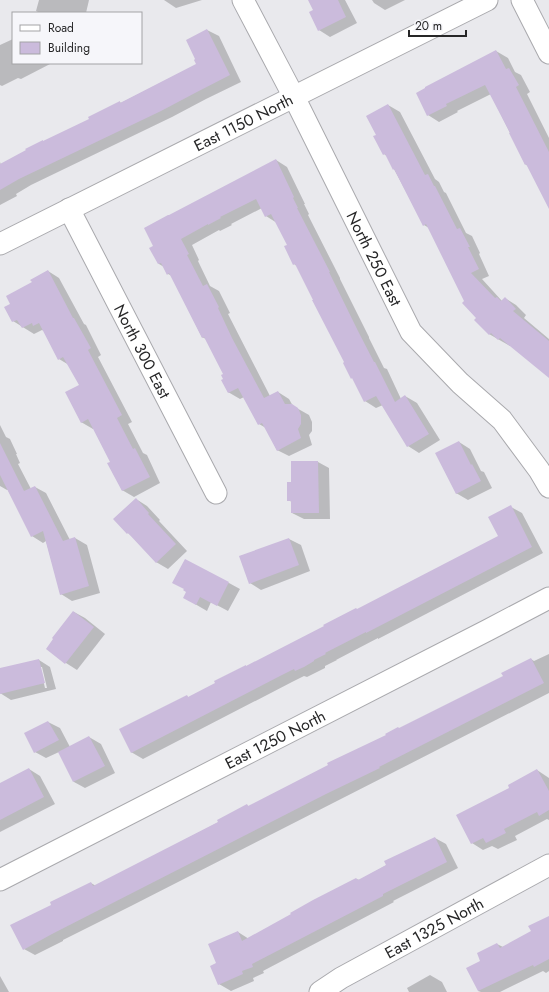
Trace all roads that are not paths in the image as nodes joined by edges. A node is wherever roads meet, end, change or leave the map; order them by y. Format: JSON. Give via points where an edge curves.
{"nodes":[{"id":1,"x":243,"y":0,"type":"edge"},
{"id":2,"x":487,"y":0,"type":"edge"},
{"id":3,"x":522,"y":0,"type":"edge"},
{"id":4,"x":549,"y":53,"type":"edge"},
{"id":5,"x":294,"y":97,"type":"junction"},
{"id":6,"x":69,"y":209,"type":"junction"},
{"id":7,"x":0,"y":244,"type":"edge"},
{"id":8,"x":549,"y":487,"type":"edge"},
{"id":9,"x":216,"y":493,"type":"dead end"},
{"id":10,"x":549,"y":598,"type":"edge"},
{"id":11,"x":549,"y":865,"type":"edge"},
{"id":12,"x":0,"y":880,"type":"edge"},
{"id":13,"x":344,"y":985,"type":"edge"},
{"id":14,"x":320,"y":992,"type":"edge"}],
"edges":[{"from":1,"to":5,"type":"street","name":"North 250 East"},
{"from":2,"to":5,"type":"street","name":"East 1150 North"},
{"from":3,"to":4,"type":"street"},
{"from":5,"to":6,"type":"street","name":"East 1150 North"},
{"from":5,"to":8,"type":"street","name":"North 250 East","via":[[411,332],[460,383],[502,420]]},
{"from":6,"to":7,"type":"street","name":"East 1150 North"},
{"from":6,"to":9,"type":"street","name":"North 300 East"},
{"from":10,"to":12,"type":"street","name":"East 1250 North"},
{"from":11,"to":13,"type":"street","name":"East 1325 North"},
{"from":13,"to":14,"type":"street","name":"East 1325 North"}]}
